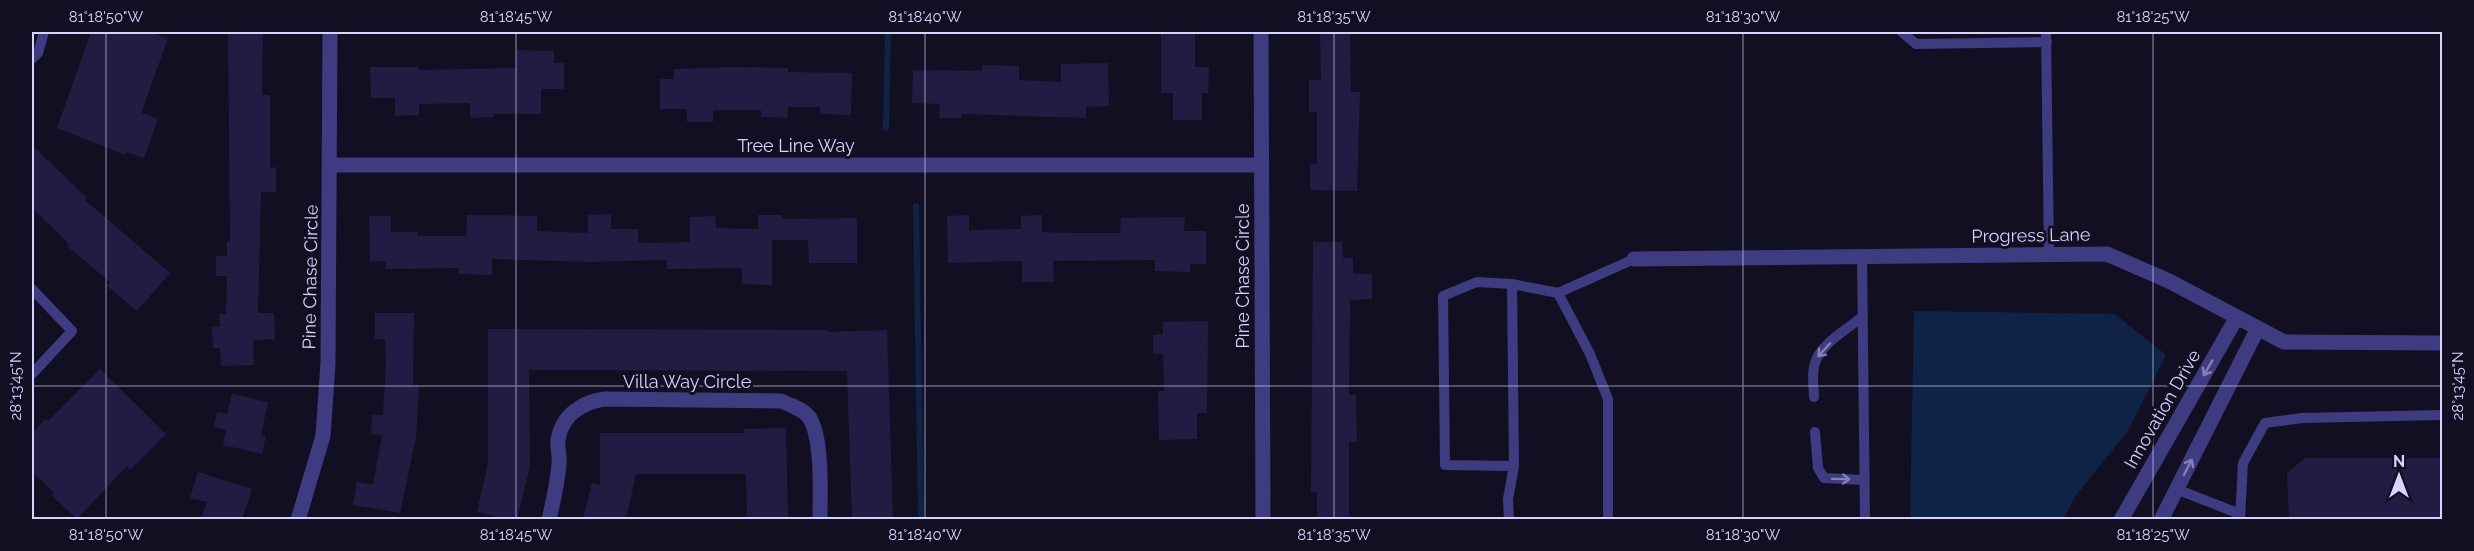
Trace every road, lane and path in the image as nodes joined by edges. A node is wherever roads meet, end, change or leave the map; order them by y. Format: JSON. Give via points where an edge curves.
{"nodes":[{"id":1,"x":44,"y":32,"type":"edge"},
{"id":2,"x":330,"y":32,"type":"edge"},
{"id":3,"x":1261,"y":32,"type":"edge"},
{"id":4,"x":1902,"y":32,"type":"edge"},
{"id":5,"x":2047,"y":37,"type":"edge"},
{"id":6,"x":32,"y":59,"type":"edge"},
{"id":7,"x":330,"y":165,"type":"junction"},
{"id":8,"x":1262,"y":165,"type":"junction"},
{"id":9,"x":2049,"y":255,"type":"junction"},
{"id":10,"x":1862,"y":257,"type":"junction"},
{"id":11,"x":1634,"y":259,"type":"joint"},
{"id":12,"x":1512,"y":284,"type":"junction"},
{"id":13,"x":32,"y":289,"type":"edge"},
{"id":14,"x":1558,"y":293,"type":"junction"},
{"id":15,"x":1863,"y":316,"type":"junction"},
{"id":16,"x":2237,"y":317,"type":"junction"},
{"id":17,"x":2258,"y":328,"type":"junction"},
{"id":18,"x":2442,"y":343,"type":"edge"},
{"id":19,"x":32,"y":374,"type":"edge"},
{"id":20,"x":1814,"y":397,"type":"dead end"},
{"id":21,"x":2442,"y":415,"type":"edge"},
{"id":22,"x":1815,"y":432,"type":"dead end"},
{"id":23,"x":1514,"y":466,"type":"junction"},
{"id":24,"x":1865,"y":480,"type":"junction"},
{"id":25,"x":2176,"y":489,"type":"junction"},
{"id":26,"x":2240,"y":517,"type":"edge"},
{"id":27,"x":298,"y":519,"type":"edge"},
{"id":28,"x":549,"y":519,"type":"edge"},
{"id":29,"x":820,"y":519,"type":"edge"},
{"id":30,"x":1263,"y":519,"type":"edge"},
{"id":31,"x":1509,"y":519,"type":"edge"},
{"id":32,"x":1608,"y":519,"type":"edge"},
{"id":33,"x":1865,"y":519,"type":"edge"},
{"id":34,"x":2121,"y":519,"type":"edge"},
{"id":35,"x":2161,"y":519,"type":"edge"}],
"edges":[{"from":1,"to":6,"type":"lane","via":[[38,53]]},
{"from":2,"to":7,"type":"street","name":"Pine Chase Circle"},
{"from":3,"to":8,"type":"street","name":"Pine Chase Circle"},
{"from":4,"to":5,"type":"lane","via":[[1916,44]]},
{"from":5,"to":9,"type":"lane"},
{"from":7,"to":8,"type":"street","name":"Tree Line Way"},
{"from":7,"to":27,"type":"street","name":"Pine Chase Circle","via":[[328,363],[323,436]]},
{"from":8,"to":30,"type":"street","name":"Pine Chase Circle"},
{"from":9,"to":10,"type":"street","name":"Progress Lane"},
{"from":9,"to":16,"type":"street","name":"Progress Lane","via":[[2107,254]]},
{"from":10,"to":11,"type":"street","name":"Progress Lane"},
{"from":10,"to":15,"type":"lane"},
{"from":11,"to":14,"type":"lane"},
{"from":12,"to":14,"type":"lane"},
{"from":12,"to":23,"type":"lane"},
{"from":12,"to":23,"type":"lane","via":[[1477,282],[1443,296],[1445,465]]},
{"from":13,"to":19,"type":"lane","via":[[72,331]]},
{"from":14,"to":32,"type":"lane","via":[[1608,399]]},
{"from":15,"to":20,"type":"lane","one_way":true,"via":[[1817,358]]},
{"from":15,"to":24,"type":"lane"},
{"from":16,"to":17,"type":"street","name":"Progress Lane"},
{"from":16,"to":34,"type":"street","name":"Innovation Drive","one_way":true},
{"from":17,"to":18,"type":"street","name":"Progress Lane","via":[[2284,342]]},
{"from":25,"to":17,"type":"street","one_way":true},
{"from":21,"to":26,"type":"lane","via":[[2302,418],[2265,423],[2243,463]]},
{"from":22,"to":24,"type":"lane","one_way":true,"via":[[1817,464],[1824,478]]},
{"from":23,"to":31,"type":"lane"},
{"from":24,"to":33,"type":"lane"},
{"from":25,"to":26,"type":"lane"},
{"from":25,"to":35,"type":"street"},
{"from":28,"to":29,"type":"street","name":"Villa Way Circle","via":[[560,462],[558,439],[576,408],[605,399],[781,401],[794,406],[808,416],[815,431]]}]}
